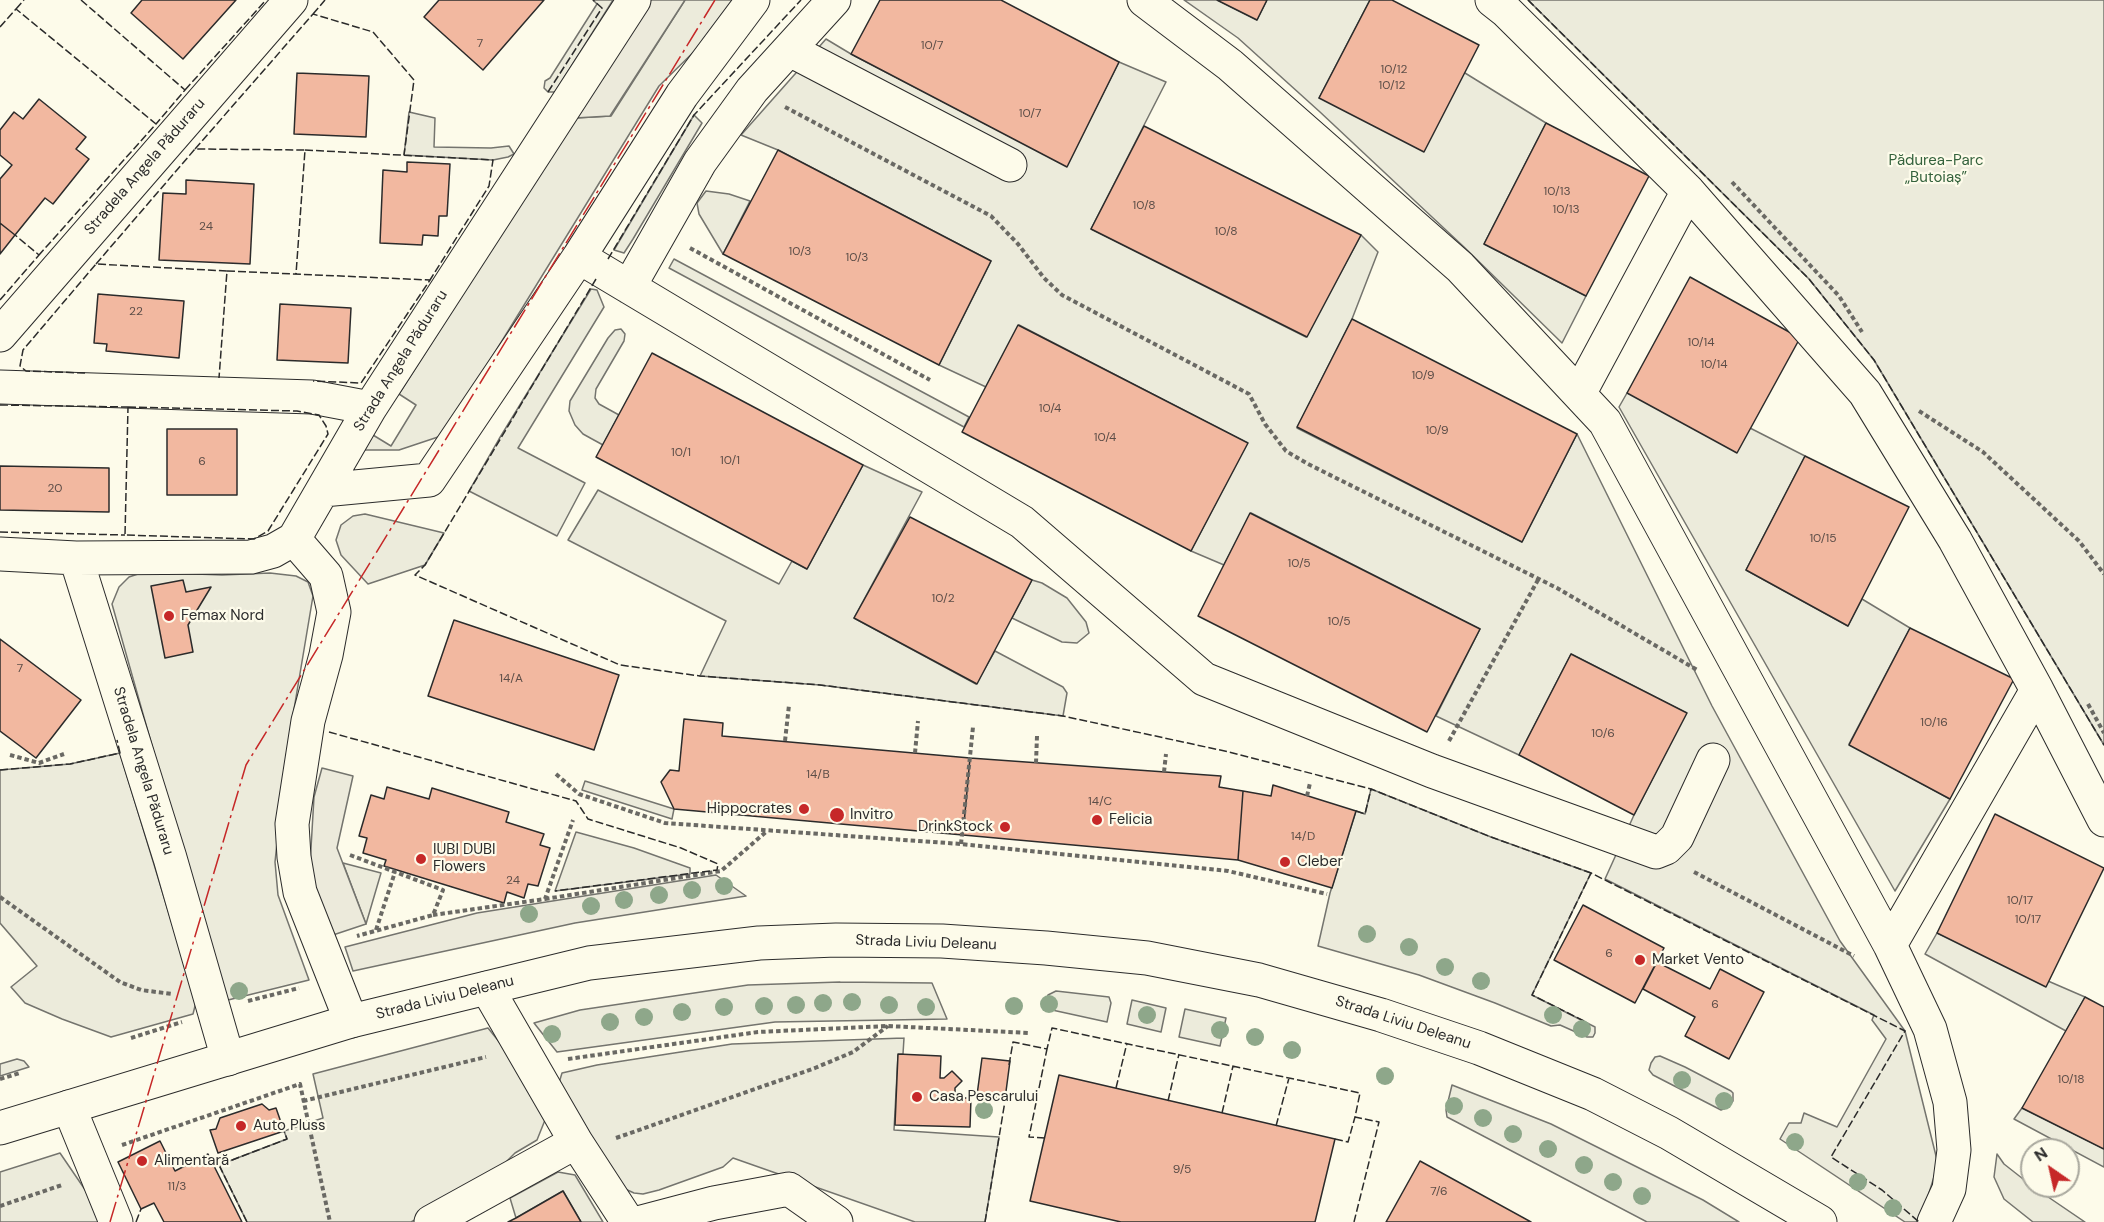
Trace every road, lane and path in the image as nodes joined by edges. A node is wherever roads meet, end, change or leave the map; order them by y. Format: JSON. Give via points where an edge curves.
{"nodes":[{"id":1,"x":291,"y":0,"type":"edge"},
{"id":2,"x":634,"y":0,"type":"edge"},
{"id":3,"x":753,"y":0,"type":"edge"},
{"id":4,"x":834,"y":0,"type":"edge"},
{"id":5,"x":1144,"y":0,"type":"edge"},
{"id":6,"x":1492,"y":0,"type":"edge"},
{"id":7,"x":790,"y":50,"type":"junction"},
{"id":8,"x":752,"y":90,"type":"junction"},
{"id":9,"x":1010,"y":165,"type":"dead end"},
{"id":10,"x":1688,"y":191,"type":"junction"},
{"id":11,"x":661,"y":232,"type":"junction"},
{"id":12,"x":579,"y":257,"type":"junction"},
{"id":13,"x":629,"y":287,"type":"junction"},
{"id":14,"x":0,"y":334,"type":"edge"},
{"id":15,"x":930,"y":380,"type":"dead end"},
{"id":16,"x":0,"y":387,"type":"edge"},
{"id":17,"x":1579,"y":394,"type":"junction"},
{"id":18,"x":1911,"y":405,"type":"dead end"},
{"id":19,"x":370,"y":408,"type":"junction"},
{"id":20,"x":323,"y":490,"type":"junction"},
{"id":21,"x":294,"y":539,"type":"junction"},
{"id":22,"x":0,"y":554,"type":"edge"},
{"id":23,"x":76,"y":558,"type":"junction"},
{"id":24,"x":2104,"y":574,"type":"edge"},
{"id":25,"x":1539,"y":579,"type":"junction"},
{"id":26,"x":1699,"y":672,"type":"dead end"},
{"id":27,"x":2037,"y":690,"type":"junction"},
{"id":28,"x":789,"y":705,"type":"dead end"},
{"id":29,"x":918,"y":720,"type":"dead end"},
{"id":30,"x":973,"y":728,"type":"dead end"},
{"id":31,"x":1037,"y":736,"type":"dead end"},
{"id":32,"x":785,"y":741,"type":"dead end"},
{"id":33,"x":915,"y":753,"type":"dead end"},
{"id":34,"x":64,"y":754,"type":"dead end"},
{"id":35,"x":1166,"y":754,"type":"dead end"},
{"id":36,"x":9,"y":755,"type":"dead end"},
{"id":37,"x":1713,"y":760,"type":"dead end"},
{"id":38,"x":1036,"y":763,"type":"dead end"},
{"id":39,"x":1432,"y":771,"type":"junction"},
{"id":40,"x":1164,"y":772,"type":"dead end"},
{"id":41,"x":556,"y":774,"type":"dead end"},
{"id":42,"x":1310,"y":783,"type":"dead end"},
{"id":43,"x":1307,"y":796,"type":"dead end"},
{"id":44,"x":573,"y":820,"type":"dead end"},
{"id":45,"x":2104,"y":820,"type":"edge"},
{"id":46,"x":768,"y":830,"type":"junction"},
{"id":47,"x":961,"y":844,"type":"junction"},
{"id":48,"x":1656,"y":852,"type":"junction"},
{"id":49,"x":350,"y":855,"type":"dead end"},
{"id":50,"x":395,"y":872,"type":"junction"},
{"id":51,"x":1327,"y":894,"type":"dead end"},
{"id":52,"x":0,"y":897,"type":"edge"},
{"id":53,"x":545,"y":899,"type":"junction"},
{"id":54,"x":433,"y":915,"type":"junction"},
{"id":55,"x":376,"y":930,"type":"junction"},
{"id":56,"x":1890,"y":945,"type":"junction"},
{"id":57,"x":322,"y":947,"type":"junction"},
{"id":58,"x":1856,"y":957,"type":"dead end"},
{"id":59,"x":334,"y":978,"type":"junction"},
{"id":60,"x":487,"y":988,"type":"junction"},
{"id":61,"x":227,"y":1001,"type":"junction"},
{"id":62,"x":185,"y":1021,"type":"dead end"},
{"id":63,"x":351,"y":1021,"type":"junction"},
{"id":64,"x":888,"y":1026,"type":"junction"},
{"id":65,"x":1029,"y":1033,"type":"dead end"},
{"id":66,"x":131,"y":1038,"type":"dead end"},
{"id":67,"x":527,"y":1057,"type":"junction"},
{"id":68,"x":228,"y":1059,"type":"junction"},
{"id":69,"x":20,"y":1073,"type":"dead end"},
{"id":70,"x":0,"y":1079,"type":"edge"},
{"id":71,"x":303,"y":1101,"type":"junction"},
{"id":72,"x":69,"y":1107,"type":"junction"},
{"id":73,"x":0,"y":1128,"type":"edge"},
{"id":74,"x":579,"y":1146,"type":"junction"},
{"id":75,"x":107,"y":1162,"type":"junction"},
{"id":76,"x":0,"y":1206,"type":"edge"},
{"id":77,"x":117,"y":1222,"type":"edge"},
{"id":78,"x":330,"y":1222,"type":"edge"},
{"id":79,"x":431,"y":1222,"type":"edge"},
{"id":80,"x":627,"y":1222,"type":"edge"},
{"id":81,"x":642,"y":1222,"type":"edge"},
{"id":82,"x":836,"y":1222,"type":"edge"},
{"id":83,"x":1820,"y":1222,"type":"edge"},
{"id":84,"x":1934,"y":1222,"type":"edge"}],
"edges":[{"from":1,"to":14,"type":"street","name":"Stradela Angela Păduraru"},
{"from":2,"to":19,"type":"street","name":"Strada Angela Păduraru"},
{"from":3,"to":12,"type":"street","via":[[682,95]]},
{"from":4,"to":7,"type":"street"},
{"from":5,"to":17,"type":"street","via":[[1230,65],[1460,267]]},
{"from":6,"to":10,"type":"street"},
{"from":7,"to":8,"type":"street"},
{"from":7,"to":9,"type":"street"},
{"from":8,"to":11,"type":"street","via":[[700,162]]},
{"from":8,"to":25,"type":"path","via":[[991,216],[1062,295],[1249,394],[1286,451]]},
{"from":10,"to":17,"type":"street"},
{"from":10,"to":27,"type":"street","via":[[1865,393],[1955,540]]},
{"from":11,"to":13,"type":"street"},
{"from":11,"to":15,"type":"path"},
{"from":12,"to":13,"type":"street"},
{"from":12,"to":20,"type":"street","via":[[429,480]]},
{"from":13,"to":39,"type":"street","via":[[1022,522],[1204,679]]},
{"from":16,"to":19,"type":"street","via":[[312,397]]},
{"from":17,"to":56,"type":"street","via":[[1605,422]]},
{"from":18,"to":24,"type":"path","via":[[1983,452],[2079,541]]},
{"from":19,"to":20,"type":"street","name":"Strada Angela Păduraru"},
{"from":20,"to":21,"type":"street","name":"Strada Angela Păduraru"},
{"from":21,"to":23,"type":"street","via":[[251,557]]},
{"from":21,"to":57,"type":"street","via":[[326,576],[334,612],[308,721],[292,824],[300,892]]},
{"from":22,"to":23,"type":"street"},
{"from":23,"to":61,"type":"street","name":"Stradela Angela Păduraru","via":[[171,858]]},
{"from":25,"to":26,"type":"path"},
{"from":25,"to":39,"type":"path"},
{"from":27,"to":45,"type":"street"},
{"from":27,"to":56,"type":"street"},
{"from":28,"to":32,"type":"path"},
{"from":29,"to":33,"type":"path"},
{"from":30,"to":47,"type":"path"},
{"from":31,"to":38,"type":"path"},
{"from":34,"to":36,"type":"path","via":[[39,763]]},
{"from":35,"to":40,"type":"path"},
{"from":37,"to":48,"type":"street","via":[[1677,837]]},
{"from":39,"to":48,"type":"street"},
{"from":41,"to":46,"type":"path","via":[[579,794],[665,823]]},
{"from":42,"to":43,"type":"path"},
{"from":44,"to":53,"type":"path"},
{"from":46,"to":47,"type":"path"},
{"from":46,"to":53,"type":"path","via":[[721,871]]},
{"from":47,"to":51,"type":"path","via":[[1228,871]]},
{"from":48,"to":58,"type":"path"},
{"from":49,"to":50,"type":"path"},
{"from":50,"to":54,"type":"path","via":[[443,890]]},
{"from":50,"to":55,"type":"path"},
{"from":52,"to":61,"type":"path","via":[[120,982],[141,990]]},
{"from":53,"to":54,"type":"path"},
{"from":54,"to":55,"type":"path"},
{"from":55,"to":57,"type":"path"},
{"from":56,"to":84,"type":"street","via":[[1930,1029],[1950,1102],[1954,1150],[1949,1189]]},
{"from":57,"to":59,"type":"street"},
{"from":59,"to":61,"type":"path"},
{"from":59,"to":63,"type":"street"},
{"from":60,"to":63,"type":"street","name":"Strada Liviu Deleanu"},
{"from":60,"to":67,"type":"street"},
{"from":60,"to":83,"type":"street","name":"Strada Liviu Deleanu","via":[[589,963],[759,944],[836,940],[942,940],[1147,958],[1259,980],[1386,1016],[1479,1048],[1593,1094],[1669,1133]]},
{"from":61,"to":68,"type":"street","name":"Stradela Angela Păduraru"},
{"from":62,"to":66,"type":"path"},
{"from":63,"to":68,"type":"street","name":"Strada Liviu Deleanu"},
{"from":64,"to":65,"type":"path"},
{"from":64,"to":67,"type":"path","via":[[758,1032],[601,1053]]},
{"from":64,"to":74,"type":"path","via":[[853,1052],[815,1068]]},
{"from":67,"to":71,"type":"path"},
{"from":67,"to":74,"type":"street"},
{"from":68,"to":72,"type":"street","name":"Strada Liviu Deleanu"},
{"from":69,"to":70,"type":"path"},
{"from":71,"to":75,"type":"path","via":[[300,1084],[122,1145]]},
{"from":71,"to":78,"type":"path"},
{"from":72,"to":73,"type":"street","name":"Strada Liviu Deleanu"},
{"from":72,"to":75,"type":"street"},
{"from":74,"to":79,"type":"street"},
{"from":74,"to":80,"type":"street"},
{"from":75,"to":76,"type":"path"},
{"from":75,"to":77,"type":"street"},
{"from":81,"to":82,"type":"street","via":[[789,1189]]}]}
